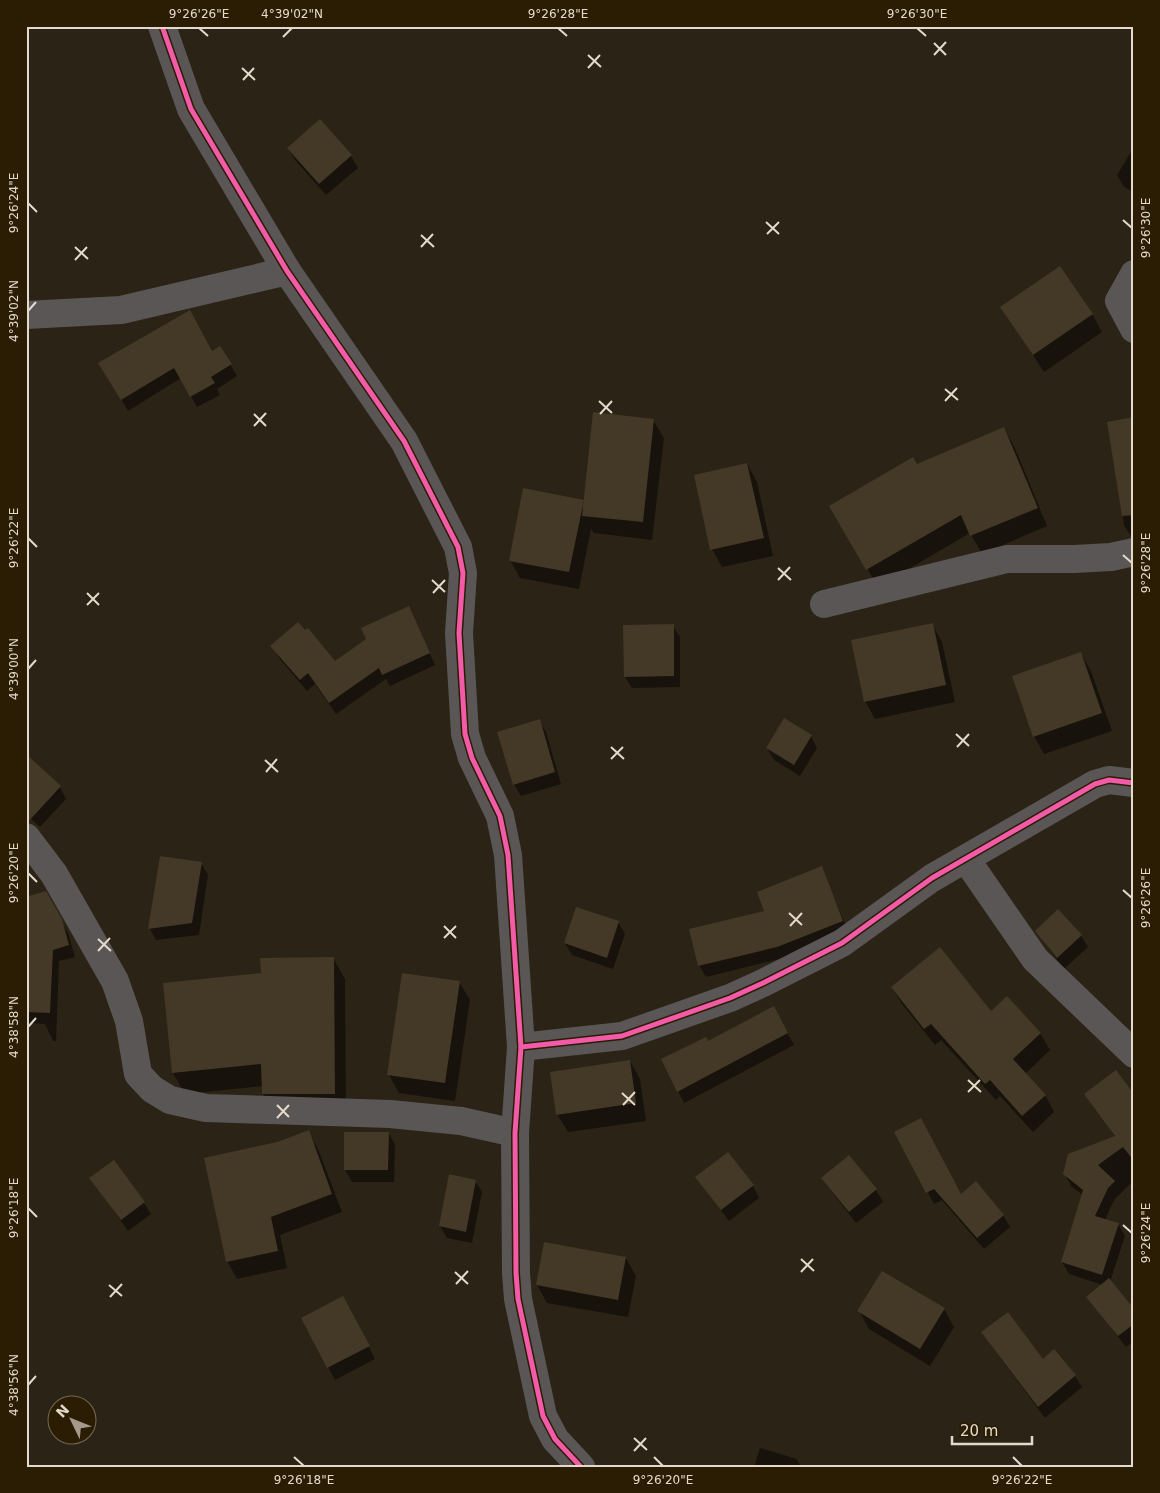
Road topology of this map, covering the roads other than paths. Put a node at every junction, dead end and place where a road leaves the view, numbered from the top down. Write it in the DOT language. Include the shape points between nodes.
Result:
graph roads {
  1 [pos="162,26"];
  2 [pos="287,270"];
  3 [pos="1134,274"];
  4 [pos="26,315"];
  5 [pos="1134,330"];
  6 [pos="1134,552"];
  7 [pos="824,604"];
  8 [pos="1134,784"];
  9 [pos="26,837"];
  10 [pos="966,859"];
  11 [pos="521,1047"];
  12 [pos="1134,1054"];
  13 [pos="515,1133"];
  14 [pos="555,1439"];
  15 [pos="551,1467"];
  16 [pos="581,1467"];
  1 -- 2 [label="street" via="191,109"];
  2 -- 4 [label="street" via="120,310"];
  2 -- 11 [label="street" via="404,441 458,546 463,573 459,633 466,734 472,758 500,816 508,855"];
  3 -- 5 [label="street" via="1119,300"];
  6 -- 7 [label="street" via="1111,557 1007,560"];
  8 -- 10 [label="street" via="1102,781"];
  9 -- 13 [label="street" via="54,874 114,981 129,1021 138,1074 152,1089 170,1100 206,1108 390,1114 460,1121"];
  10 -- 11 [label="street" via="919,887 842,943 730,998 622,1036"];
  10 -- 12 [label="street" via="1035,959"];
  11 -- 13 [label="street"];
  13 -- 14 [label="street" via="518,1299 543,1416"];
  14 -- 15 [label="street"];
  14 -- 16 [label="street"];
}
